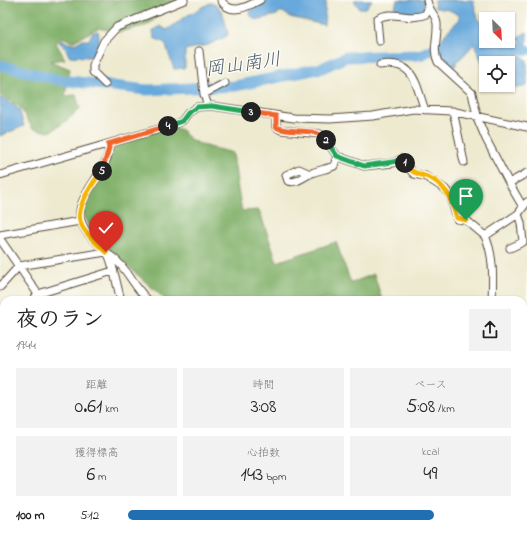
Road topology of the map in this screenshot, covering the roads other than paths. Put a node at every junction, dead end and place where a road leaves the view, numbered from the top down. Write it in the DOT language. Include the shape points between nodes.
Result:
graph roads {
  1 [pos="184,0"];
  2 [pos="221,0"];
  3 [pos="260,0"];
  4 [pos="428,4"];
  5 [pos="379,42"];
  6 [pos="199,50"];
  7 [pos="380,65"];
  8 [pos="225,83"];
  9 [pos="105,84"];
  10 [pos="204,94"];
  11 [pos="208,106"];
  12 [pos="425,110"];
  13 [pos="453,111"];
  14 [pos="276,116"];
  15 [pos="478,116"];
  16 [pos="294,118"];
  17 [pos="527,127"];
  18 [pos="292,132"];
  19 [pos="108,144"];
  20 [pos="337,156"];
  21 [pos="464,162"];
  22 [pos="527,173"];
  23 [pos="310,174"];
  24 [pos="0,175"];
  25 [pos="509,183"];
  26 [pos="525,204"];
  27 [pos="518,214"];
  28 [pos="80,221"];
  29 [pos="0,235"];
  30 [pos="485,236"];
  31 [pos="0,239"];
  32 [pos="510,248"];
  33 [pos="107,253"];
  34 [pos="19,266"];
  35 [pos="113,271"];
  36 [pos="0,287"];
  37 [pos="39,296"];
  38 [pos="43,296"];
  39 [pos="120,296"];
  40 [pos="144,296"];
  41 [pos="492,296"];
  1 -- 9 [label="street" via="117,27 104,41 93,65 93,72"];
  2 -- 3 [label="street" via="224,6 238,9"];
  4 -- 5 [label="street" via="426,14 420,17 390,14 377,19"];
  4 -- 15 [label="street" via="437,20 435,56 438,62 472,93"];
  6 -- 10 [label="street"];
  7 -- 12 [label="street" via="392,63 407,68"];
  8 -- 10 [label="street"];
  10 -- 11 [label="street"];
  11 -- 14 [label="street"];
  11 -- 19 [label="street" via="197,107 182,121"];
  12 -- 13 [label="street"];
  12 -- 16 [label="street" via="413,109 373,116 330,119"];
  13 -- 15 [label="street"];
  13 -- 21 [label="street"];
  14 -- 16 [label="street"];
  14 -- 18 [label="street" via="276,126"];
  15 -- 17 [label="street"];
  15 -- 25 [label="street" via="486,139"];
  16 -- 18 [label="street"];
  18 -- 20 [label="street" via="323,136"];
  19 -- 24 [label="street"];
  19 -- 28 [label="street" via="103,170 93,181 80,209"];
  20 -- 23 [label="street" via="334,166"];
  20 -- 30 [label="street" via="364,166 401,159 414,174 425,176 445,189 451,197 457,218 466,220"];
  22 -- 25 [label="street"];
  25 -- 26 [label="street"];
  26 -- 27 [label="street"];
  27 -- 30 [label="street"];
  27 -- 32 [label="street" via="522,223 523,242"];
  28 -- 29 [label="street"];
  28 -- 33 [label="street" via="92,240"];
  30 -- 41 [label="street" via="489,243 492,262"];
  31 -- 34 [label="street"];
  33 -- 34 [label="street"];
  33 -- 35 [label="street"];
  33 -- 40 [label="street" via="120,262"];
  34 -- 36 [label="street"];
  34 -- 37 [label="street"];
  35 -- 38 [label="street"];
  35 -- 39 [label="street"];
}
